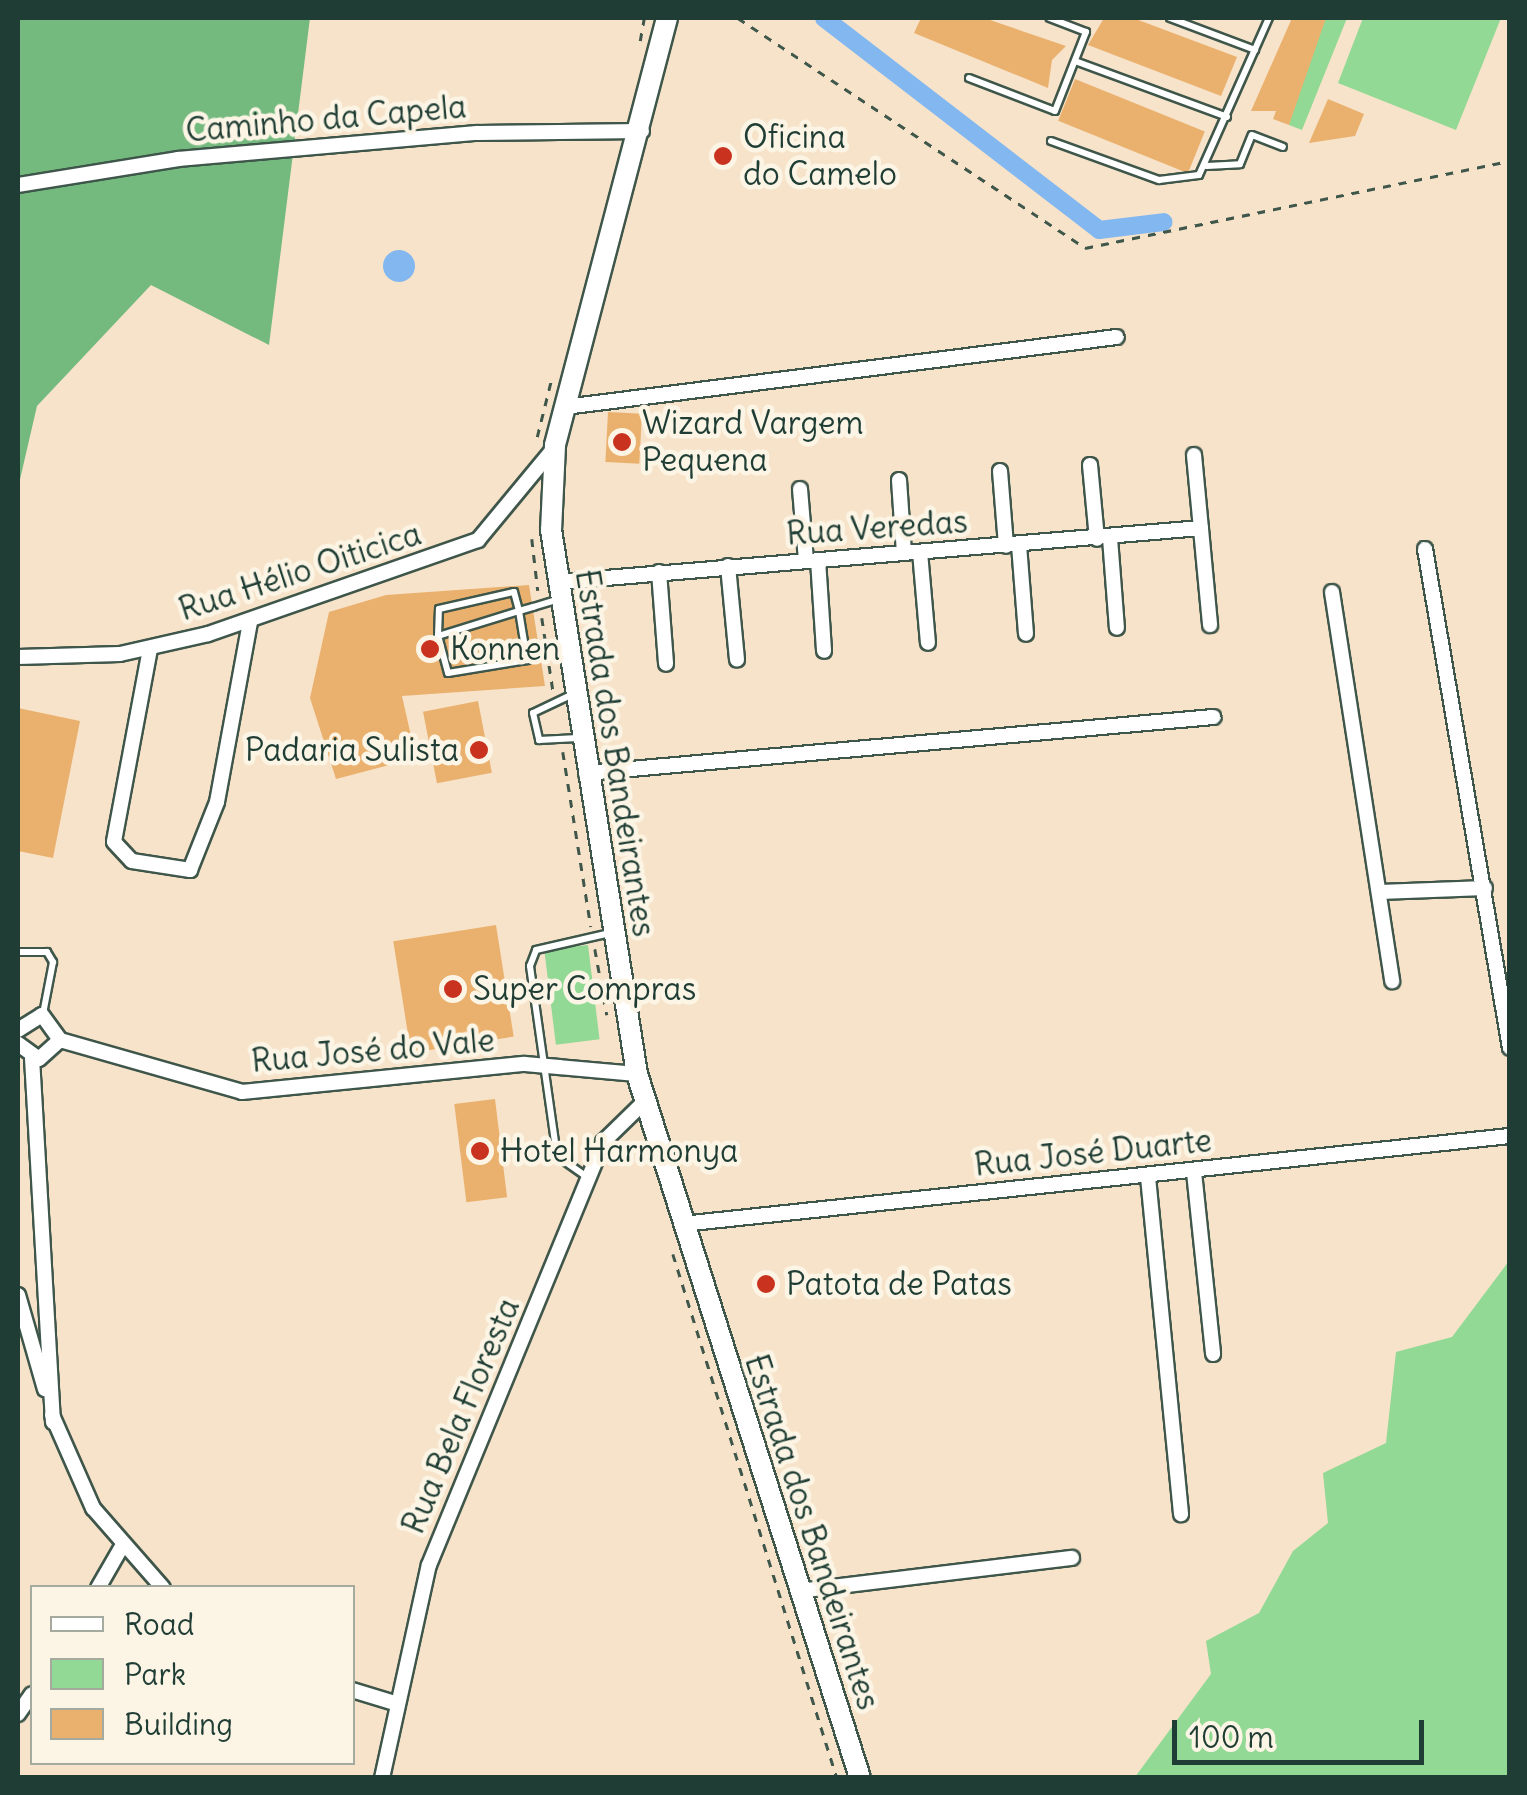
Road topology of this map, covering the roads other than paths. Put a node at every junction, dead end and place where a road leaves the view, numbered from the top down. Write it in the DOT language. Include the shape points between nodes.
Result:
graph roads {
  1 [pos="668,18"];
  2 [pos="1050,18"];
  3 [pos="1170,18"];
  4 [pos="1268,18"];
  5 [pos="1254,50"];
  6 [pos="1076,61"];
  7 [pos="969,78"];
  8 [pos="1227,117"];
  9 [pos="642,131"];
  10 [pos="1050,140"];
  11 [pos="1284,147"];
  12 [pos="1207,166"];
  13 [pos="18,186"];
  14 [pos="1118,337"];
  15 [pos="564,407"];
  16 [pos="546,443"];
  17 [pos="1194,455"];
  18 [pos="1090,465"];
  19 [pos="1000,471"];
  20 [pos="899,480"];
  21 [pos="800,489"];
  22 [pos="1200,528"];
  23 [pos="1103,539"];
  24 [pos="1012,545"];
  25 [pos="1424,549"];
  26 [pos="920,552"];
  27 [pos="904,553"];
  28 [pos="812,560"];
  29 [pos="728,566"];
  30 [pos="660,572"];
  31 [pos="1332,592"];
  32 [pos="553,595"];
  33 [pos="519,611"];
  34 [pos="250,622"];
  35 [pos="1210,625"];
  36 [pos="1117,628"];
  37 [pos="1026,634"];
  38 [pos="438,636"];
  39 [pos="928,643"];
  40 [pos="150,649"];
  41 [pos="824,651"];
  42 [pos="18,658"];
  43 [pos="737,660"];
  44 [pos="666,664"];
  45 [pos="564,696"];
  46 [pos="1214,717"];
  47 [pos="571,739"];
  48 [pos="586,773"];
  49 [pos="1485,888"];
  50 [pos="1380,892"];
  51 [pos="602,935"];
  52 [pos="18,952"];
  53 [pos="1392,980"];
  54 [pos="42,1015"];
  55 [pos="18,1030"];
  56 [pos="60,1040"];
  57 [pos="1510,1048"];
  58 [pos="23,1055"];
  59 [pos="546,1064"];
  60 [pos="638,1074"];
  61 [pos="645,1101"];
  62 [pos="1510,1136"];
  63 [pos="1194,1172"];
  64 [pos="588,1177"];
  65 [pos="1148,1177"];
  66 [pos="675,1230"];
  67 [pos="18,1296"];
  68 [pos="1213,1354"];
  69 [pos="53,1422"];
  70 [pos="1180,1514"];
  71 [pos="121,1548"];
  72 [pos="1072,1558"];
  73 [pos="100,1585"];
  74 [pos="161,1585"];
  75 [pos="798,1591"];
  76 [pos="355,1691"];
  77 [pos="398,1704"];
  78 [pos="382,1778"];
  79 [pos="860,1778"];
  1 -- 9 [label="main road, Estrada dos Bandeirantes"];
  2 -- 6 [label="lane" via="1086,32"];
  3 -- 5 [label="lane"];
  4 -- 5 [label="lane"];
  5 -- 8 [label="lane"];
  6 -- 7 [label="lane" via="1055,111"];
  6 -- 8 [label="lane"];
  8 -- 12 [label="lane"];
  9 -- 13 [label="street, Caminho da Capela" via="290,150"];
  9 -- 15 [label="main road, Estrada dos Bandeirantes"];
  10 -- 12 [label="lane" via="1159,180"];
  11 -- 12 [label="lane" via="1252,135 1240,164"];
  14 -- 15 [label="street"];
  15 -- 16 [label="main road, Estrada dos Bandeirantes"];
  16 -- 32 [label="main road, Estrada dos Bandeirantes"];
  16 -- 34 [label="street, Rua Hélio Oiticica" via="478,540"];
  17 -- 22 [label="street"];
  18 -- 23 [label="street"];
  19 -- 24 [label="street"];
  20 -- 27 [label="street"];
  21 -- 28 [label="street"];
  22 -- 23 [label="street, Rua Veredas"];
  22 -- 35 [label="street"];
  23 -- 24 [label="street, Rua Veredas"];
  23 -- 36 [label="street"];
  24 -- 26 [label="street, Rua Veredas"];
  24 -- 37 [label="street"];
  25 -- 49 [label="street"];
  26 -- 27 [label="street, Rua Veredas"];
  26 -- 39 [label="street"];
  27 -- 28 [label="street, Rua Veredas"];
  28 -- 29 [label="street, Rua Veredas"];
  28 -- 41 [label="street"];
  29 -- 30 [label="street, Rua Veredas"];
  29 -- 43 [label="street"];
  30 -- 32 [label="street, Rua Veredas"];
  30 -- 44 [label="street"];
  31 -- 50 [label="street"];
  32 -- 33 [label="lane"];
  32 -- 45 [label="main road, Estrada dos Bandeirantes"];
  33 -- 38 [label="lane"];
  33 -- 38 [label="lane" via="514,592 439,609"];
  33 -- 38 [label="lane" via="527,660 448,673"];
  34 -- 40 [label="street, Rua Hélio Oiticica"];
  34 -- 40 [label="street" via="204,852 182,870 132,860 114,842"];
  40 -- 42 [label="street, Rua Hélio Oiticica"];
  45 -- 47 [label="main road, Estrada dos Bandeirantes"];
  45 -- 47 [label="lane" via="533,713 539,740"];
  46 -- 48 [label="street"];
  47 -- 48 [label="main road, Estrada dos Bandeirantes"];
  48 -- 51 [label="main road, Estrada dos Bandeirantes"];
  49 -- 50 [label="street"];
  49 -- 57 [label="street"];
  50 -- 53 [label="street"];
  51 -- 59 [label="lane" via="536,950 530,966"];
  51 -- 60 [label="main road, Estrada dos Bandeirantes"];
  52 -- 54 [label="lane" via="47,952 54,962"];
  54 -- 55 [label="street"];
  54 -- 56 [label="street"];
  56 -- 58 [label="street" via="53,1053"];
  56 -- 59 [label="street, Rua José do Vale" via="242,1092"];
  58 -- 69 [label="street"];
  59 -- 60 [label="street, Rua José do Vale"];
  59 -- 64 [label="lane" via="557,1156"];
  60 -- 61 [label="main road, Estrada dos Bandeirantes"];
  61 -- 64 [label="street, Rua Bela Floresta" via="620,1116"];
  61 -- 66 [label="main road, Estrada dos Bandeirantes"];
  62 -- 63 [label="street, Rua José Duarte"];
  63 -- 65 [label="street, Rua José Duarte"];
  63 -- 68 [label="street"];
  64 -- 77 [label="street, Rua Bela Floresta" via="428,1565"];
  65 -- 66 [label="street, Rua José Duarte"];
  65 -- 70 [label="street"];
  66 -- 75 [label="main road, Estrada dos Bandeirantes"];
  67 -- 69 [label="street"];
  69 -- 71 [label="street" via="70,1469"];
  71 -- 73 [label="street"];
  71 -- 74 [label="street"];
  72 -- 75 [label="street"];
  75 -- 79 [label="main road, Estrada dos Bandeirantes"];
  76 -- 77 [label="street"];
  77 -- 78 [label="street, Rua Bela Floresta"];
}
